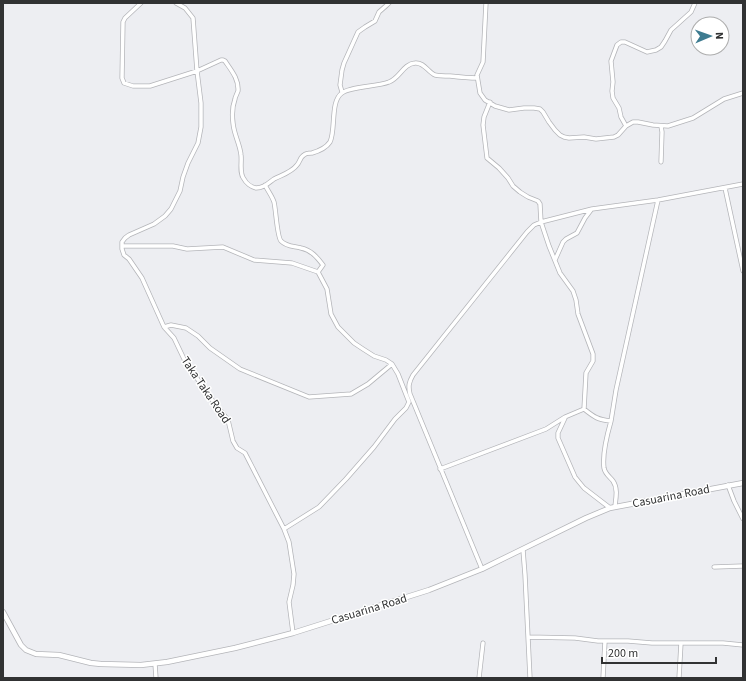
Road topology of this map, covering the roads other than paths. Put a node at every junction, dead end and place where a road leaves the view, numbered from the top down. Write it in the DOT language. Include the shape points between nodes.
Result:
graph roads {
  1 [pos="141,3"];
  2 [pos="176,3"];
  3 [pos="388,3"];
  4 [pos="486,3"];
  5 [pos="695,3"];
  6 [pos="197,71"];
  7 [pos="478,78"];
  8 [pos="342,92"];
  9 [pos="743,93"];
  10 [pos="490,102"];
  11 [pos="626,126"];
  12 [pos="661,126"];
  13 [pos="661,162"];
  14 [pos="743,184"];
  15 [pos="265,186"];
  16 [pos="725,188"];
  17 [pos="658,200"];
  18 [pos="592,209"];
  19 [pos="541,222"];
  20 [pos="122,246"];
  21 [pos="554,260"];
  22 [pos="743,271"];
  23 [pos="318,272"];
  24 [pos="164,327"];
  25 [pos="392,364"];
  26 [pos="410,394"];
  27 [pos="409,402"];
  28 [pos="584,409"];
  29 [pos="566,417"];
  30 [pos="611,421"];
  31 [pos="440,469"];
  32 [pos="743,483"];
  33 [pos="728,485"];
  34 [pos="615,506"];
  35 [pos="610,508"];
  36 [pos="743,519"];
  37 [pos="284,529"];
  38 [pos="523,550"];
  39 [pos="743,566"];
  40 [pos="714,567"];
  41 [pos="482,569"];
  42 [pos="3,612"];
  43 [pos="293,633"];
  44 [pos="528,637"];
  45 [pos="605,641"];
  46 [pos="483,643"];
  47 [pos="681,643"];
  48 [pos="743,645"];
  49 [pos="155,664"];
  50 [pos="156,678"];
  51 [pos="479,678"];
  52 [pos="530,678"];
  53 [pos="604,678"];
  54 [pos="679,678"];
  1 -- 6 [label="street" via="123,22 124,83 150,86"];
  2 -- 6 [label="street" via="185,8 193,18"];
  3 -- 8 [label="street" via="379,12 375,21 358,32 342,70"];
  4 -- 7 [label="street" via="483,62"];
  5 -- 11 [label="street" via="691,12 656,50 647,52 625,42 619,43 615,48 611,61 612,91"];
  6 -- 15 [label="street" via="223,60 235,74 238,91 232,112 235,136 240,149 242,178 257,188"];
  6 -- 20 [label="street" via="201,127 180,191 165,216 129,235 122,242"];
  7 -- 8 [label="street" via="439,76 416,63 406,66 398,77 389,82"];
  7 -- 10 [label="street" via="480,93"];
  8 -- 15 [label="street" via="337,98 330,141 318,151 301,156 298,164 291,170"];
  9 -- 12 [label="street" via="724,99 693,118"];
  10 -- 11 [label="street" via="509,110 540,109 560,135 569,138 614,137"];
  10 -- 19 [label="street" via="483,125 487,158 516,189 539,202"];
  11 -- 12 [label="street" via="632,122"];
  12 -- 13 [label="street"];
  14 -- 16 [label="street"];
  15 -- 23 [label="street" via="274,200 281,241 289,246 308,250 317,256 323,264"];
  16 -- 17 [label="street"];
  16 -- 22 [label="street"];
  17 -- 18 [label="street"];
  17 -- 30 [label="street"];
  18 -- 19 [label="street"];
  18 -- 21 [label="street" via="577,233 563,242"];
  19 -- 21 [label="street"];
  19 -- 26 [label="street" via="527,232 413,375 408,388"];
  20 -- 23 [label="street" via="173,246 186,249 223,247 254,260 292,263"];
  20 -- 24 [label="street, Taka Taka Road" via="124,255 142,278"];
  21 -- 28 [label="street" via="573,291 578,314 593,354 593,361 586,373"];
  23 -- 25 [label="street" via="327,289 331,314 338,327 354,343"];
  24 -- 25 [label="street" via="186,328 240,369 309,397 351,394"];
  24 -- 37 [label="street, Taka Taka Road" via="174,338 209,396 228,420 233,441 237,448 245,453"];
  25 -- 27 [label="street"];
  26 -- 27 [label="street"];
  26 -- 31 [label="street"];
  27 -- 37 [label="street" via="374,447 319,507"];
  28 -- 29 [label="street"];
  28 -- 30 [label="street" via="598,419"];
  29 -- 31 [label="street" via="546,429"];
  29 -- 35 [label="street" via="558,438 575,477 584,488"];
  30 -- 34 [label="street" via="605,447 604,468 616,487"];
  31 -- 41 [label="street"];
  32 -- 33 [label="street, Casuarina Road"];
  33 -- 34 [label="street, Casuarina Road"];
  33 -- 36 [label="street"];
  34 -- 35 [label="street, Casuarina Road"];
  35 -- 38 [label="street, Casuarina Road"];
  37 -- 43 [label="street, Taka Taka Road" via="289,542 294,574 290,602"];
  38 -- 41 [label="street, Casuarina Road"];
  38 -- 44 [label="street"];
  39 -- 40 [label="street"];
  41 -- 43 [label="street, Casuarina Road" via="429,590"];
  42 -- 49 [label="street, Casuarina Road" via="21,645 36,654 59,655 91,663"];
  43 -- 49 [label="street, Casuarina Road"];
  44 -- 45 [label="street"];
  44 -- 52 [label="street"];
  45 -- 47 [label="street"];
  45 -- 53 [label="street"];
  46 -- 51 [label="street"];
  47 -- 48 [label="street"];
  47 -- 54 [label="street"];
  49 -- 50 [label="street"];
}
